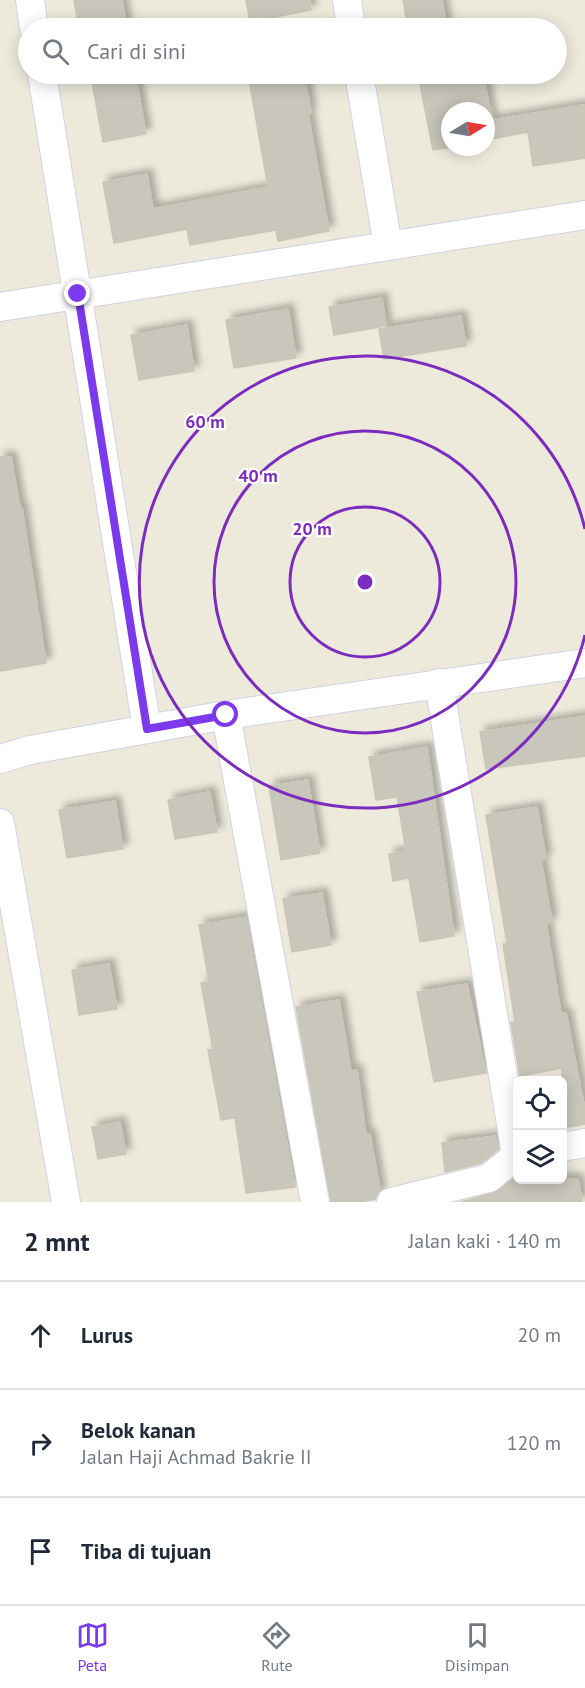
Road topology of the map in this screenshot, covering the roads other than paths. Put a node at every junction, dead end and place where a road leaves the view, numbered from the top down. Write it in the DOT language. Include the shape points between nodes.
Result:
graph roads {
  1 [pos="30,0"];
  2 [pos="346,0"];
  3 [pos="33,18"];
  4 [pos="349,18"];
  5 [pos="44,84"];
  6 [pos="361,84"];
  7 [pos="585,215"];
  8 [pos="388,246"];
  9 [pos="78,294"];
  10 [pos="0,307"];
  11 [pos="585,663"];
  12 [pos="439,683"];
  13 [pos="226,715"];
  14 [pos="147,729"];
  15 [pos="0,759"];
  16 [pos="0,823"];
  17 [pos="513,1130"];
  18 [pos="585,1143"];
  19 [pos="567,1146"];
  20 [pos="513,1157"];
  21 [pos="66,1202"];
  22 [pos="315,1202"];
  23 [pos="391,1202"];
  1 -- 3 [label="street"];
  2 -- 4 [label="street"];
  5 -- 9 [label="street"];
  6 -- 8 [label="street"];
  7 -- 8 [label="street"];
  8 -- 9 [label="street"];
  9 -- 10 [label="street"];
  9 -- 14 [label="street"];
  11 -- 12 [label="street"];
  12 -- 13 [label="street"];
  12 -- 17 [label="street"];
  13 -- 14 [label="street"];
  13 -- 22 [label="street"];
  14 -- 15 [label="street"];
  16 -- 21 [label="street"];
  18 -- 19 [label="street"];
  20 -- 23 [label="street" via="489,1178"];
}
